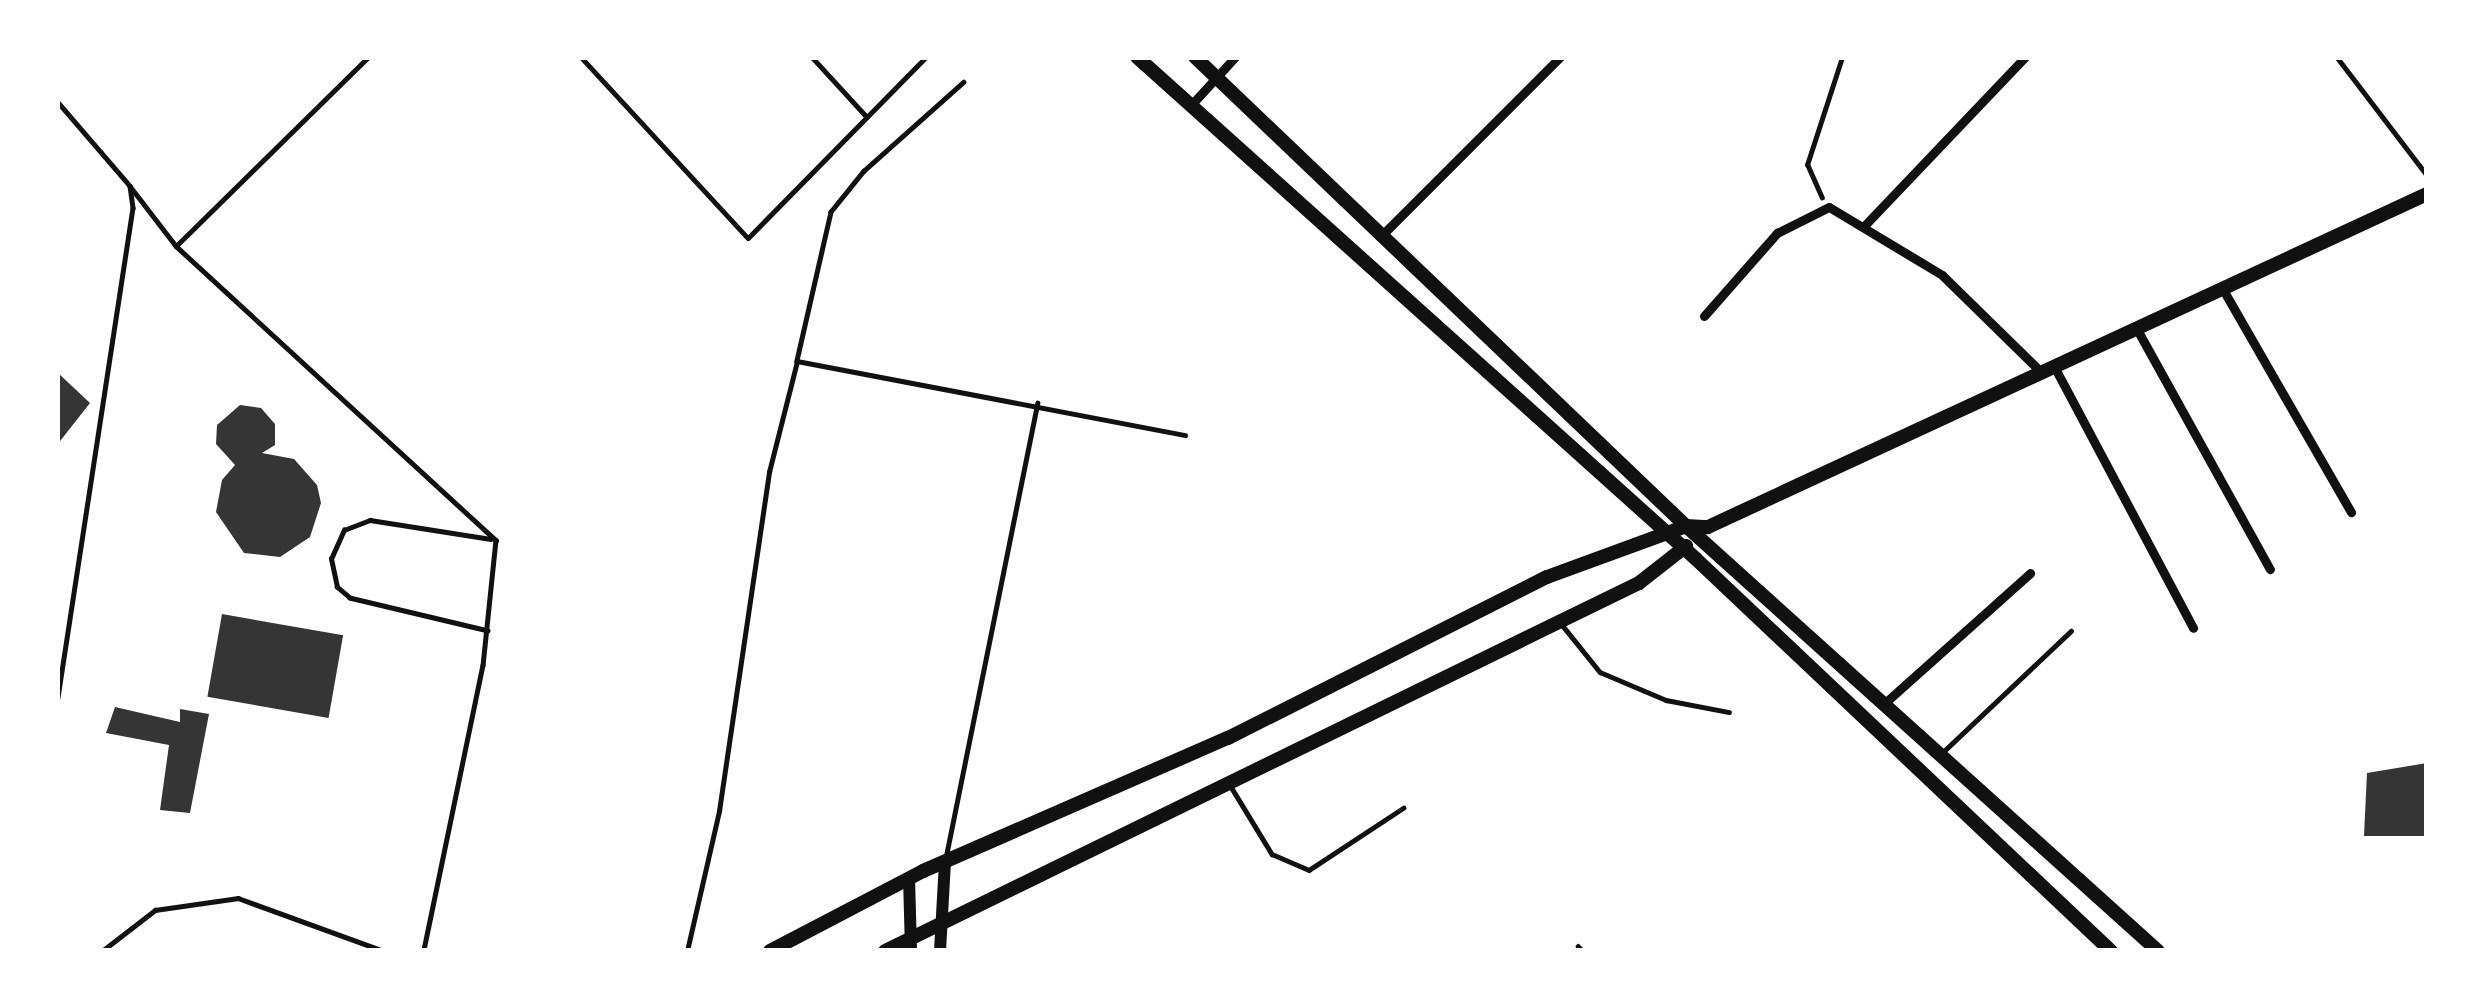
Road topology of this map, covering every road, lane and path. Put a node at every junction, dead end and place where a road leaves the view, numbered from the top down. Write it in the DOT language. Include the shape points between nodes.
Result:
graph roads {
  1 [pos="368,57"];
  2 [pos="581,57"];
  3 [pos="812,57"];
  4 [pos="926,57"];
  5 [pos="1137,57"];
  6 [pos="1195,57"];
  7 [pos="1235,57"];
  8 [pos="1561,57"];
  9 [pos="1841,57"];
  10 [pos="2025,57"];
  11 [pos="2337,57"];
  12 [pos="1216,77"];
  13 [pos="964,82"];
  14 [pos="57,101"];
  15 [pos="1192,104"];
  16 [pos="867,117"];
  17 [pos="2427,175"];
  18 [pos="130,186"];
  19 [pos="2427,194"];
  20 [pos="1829,207"];
  21 [pos="1865,225"];
  22 [pos="1380,237"];
  23 [pos="176,246"];
  24 [pos="2225,292"];
  25 [pos="1704,316"];
  26 [pos="2140,333"];
  27 [pos="797,361"];
  28 [pos="2050,372"];
  29 [pos="1037,403"];
  30 [pos="1185,436"];
  31 [pos="2351,512"];
  32 [pos="1697,530"];
  33 [pos="1665,536"];
  34 [pos="496,540"];
  35 [pos="1683,549"];
  36 [pos="2270,568"];
  37 [pos="2030,573"];
  38 [pos="1560,621"];
  39 [pos="2193,628"];
  40 [pos="488,631"];
  41 [pos="2071,631"];
  42 [pos="1887,701"];
  43 [pos="57,704"];
  44 [pos="1729,712"];
  45 [pos="1943,752"];
  46 [pos="1229,783"];
  47 [pos="1402,808"];
  48 [pos="945,862"];
  49 [pos="909,878"];
  50 [pos="943,923"];
  51 [pos="911,945"];
  52 [pos="102,951"];
  53 [pos="384,951"];
  54 [pos="424,951"];
  55 [pos="687,951"];
  56 [pos="770,951"];
  57 [pos="885,951"];
  58 [pos="940,951"];
  59 [pos="2111,951"];
  60 [pos="2158,951"];
  1 -- 23 [label="lane"];
  2 -- 16 [label="lane" via="748,238"];
  3 -- 16 [label="lane"];
  4 -- 16 [label="lane"];
  5 -- 15 [label="main road"];
  6 -- 12 [label="main road"];
  7 -- 12 [label="street"];
  8 -- 22 [label="street"];
  9 -- 20 [label="path" via="1807,165"];
  10 -- 21 [label="street"];
  11 -- 17 [label="lane"];
  12 -- 15 [label="street"];
  12 -- 22 [label="main road"];
  13 -- 27 [label="lane" via="864,170 831,212"];
  14 -- 18 [label="lane"];
  15 -- 33 [label="main road"];
  18 -- 23 [label="lane"];
  18 -- 43 [label="lane" via="133,208"];
  19 -- 24 [label="main road"];
  20 -- 21 [label="street"];
  20 -- 25 [label="street" via="1777,233"];
  21 -- 28 [label="street" via="1942,275"];
  22 -- 32 [label="main road"];
  23 -- 34 [label="lane"];
  24 -- 26 [label="main road"];
  24 -- 31 [label="street"];
  26 -- 28 [label="main road"];
  26 -- 36 [label="street"];
  27 -- 29 [label="lane"];
  27 -- 55 [label="lane" via="769,472 718,811"];
  28 -- 32 [label="main road"];
  28 -- 39 [label="street"];
  29 -- 30 [label="lane"];
  29 -- 48 [label="lane"];
  32 -- 33 [label="main road"];
  32 -- 35 [label="main road"];
  32 -- 42 [label="main road"];
  33 -- 35 [label="main road"];
  33 -- 48 [label="main road" via="1547,577 1228,738"];
  34 -- 40 [label="lane"];
  34 -- 40 [label="lane" via="370,520 344,530 332,559 331,575 350,598"];
  35 -- 38 [label="main road" via="1639,583"];
  35 -- 59 [label="main road"];
  37 -- 42 [label="street"];
  38 -- 44 [label="lane" via="1600,672 1666,700"];
  38 -- 46 [label="main road"];
  40 -- 54 [label="lane"];
  41 -- 45 [label="lane"];
  42 -- 45 [label="main road"];
  45 -- 60 [label="main road"];
  46 -- 47 [label="lane" via="1272,854 1309,870"];
  46 -- 50 [label="main road"];
  48 -- 49 [label="main road"];
  48 -- 50 [label="street"];
  49 -- 51 [label="street"];
  49 -- 56 [label="main road"];
  50 -- 51 [label="main road"];
  50 -- 58 [label="street"];
  51 -- 57 [label="main road"];
  52 -- 53 [label="lane" via="155,910 238,898"];
}
